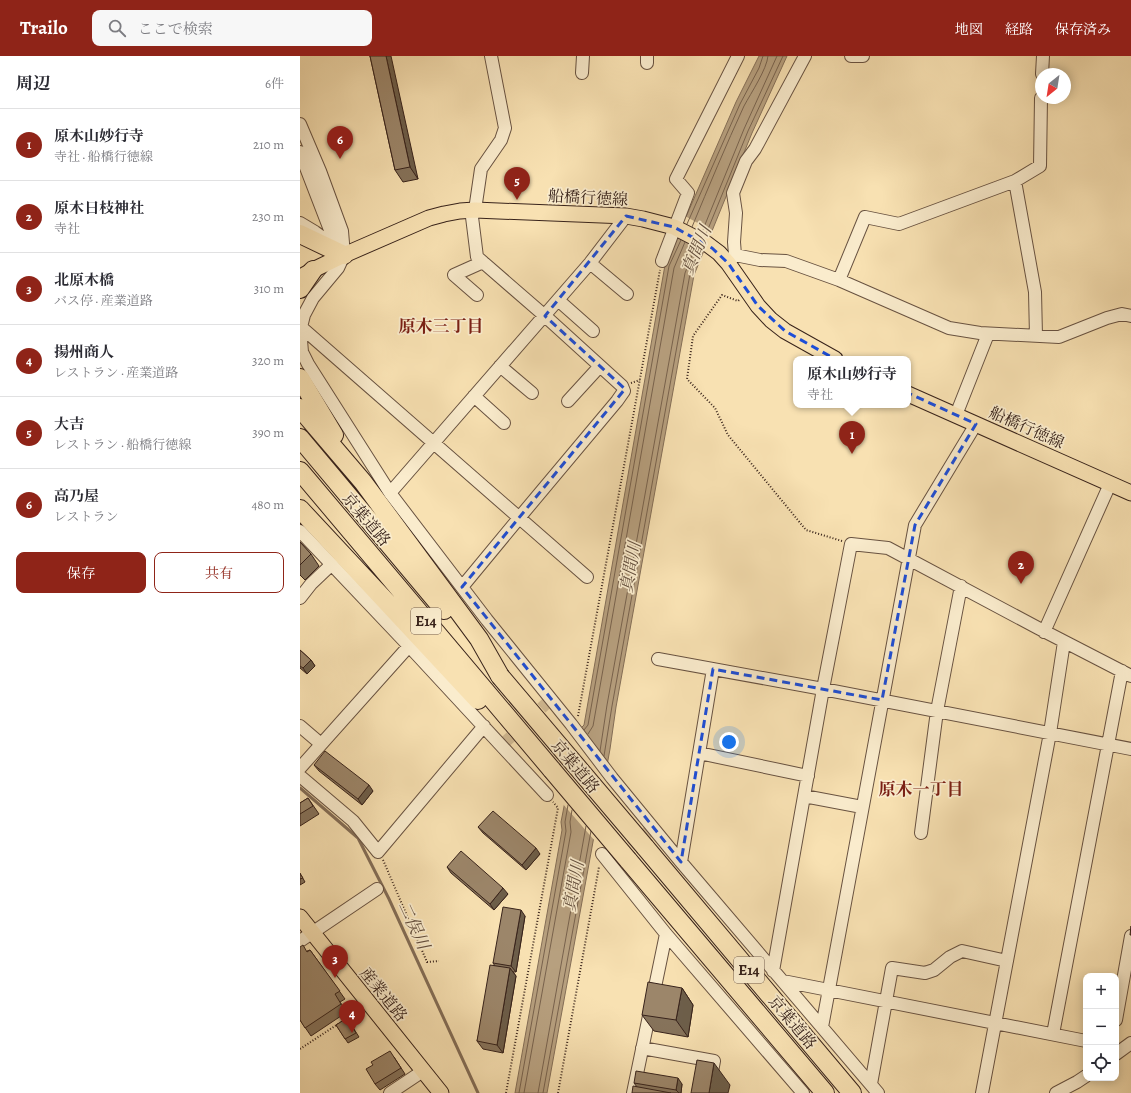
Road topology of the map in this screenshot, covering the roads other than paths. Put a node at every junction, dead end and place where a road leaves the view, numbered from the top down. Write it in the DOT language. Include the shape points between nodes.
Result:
graph roads {
  1 [pos="491,56"];
  2 [pos="583,56"];
  3 [pos="738,56"];
  4 [pos="805,56"];
  5 [pos="851,56"];
  6 [pos="863,56"];
  7 [pos="1043,56"];
  8 [pos="1042,68"];
  9 [pos="582,72"];
  10 [pos="1041,104"];
  11 [pos="300,124"];
  12 [pos="300,152"];
  13 [pos="1015,181"];
  14 [pos="475,210"];
  15 [pos="626,216"];
  16 [pos="300,223"];
  17 [pos="676,228"];
  18 [pos="300,234"];
  19 [pos="344,255"];
  20 [pos="732,259"];
  21 [pos="662,261"];
  22 [pos="483,262"];
  23 [pos="590,263"];
  24 [pos="306,274"];
  25 [pos="839,280"];
  26 [pos="300,289"];
  27 [pos="627,294"];
  28 [pos="477,295"];
  29 [pos="558,300"];
  30 [pos="545,316"];
  31 [pos="1131,316"];
  32 [pos="301,328"];
  33 [pos="593,331"];
  34 [pos="988,334"];
  35 [pos="1036,336"];
  36 [pos="830,356"];
  37 [pos="500,366"];
  38 [pos="600,366"];
  39 [pos="300,378"];
  40 [pos="532,393"];
  41 [pos="911,395"];
  42 [pos="474,396"];
  43 [pos="568,401"];
  44 [pos="300,408"];
  45 [pos="956,415"];
  46 [pos="504,423"];
  47 [pos="976,424"];
  48 [pos="300,438"];
  49 [pos="433,444"];
  50 [pos="300,471"];
  51 [pos="363,482"];
  52 [pos="1110,484"];
  53 [pos="390,493"];
  54 [pos="1131,493"];
  55 [pos="300,499"];
  56 [pos="300,509"];
  57 [pos="519,518"];
  58 [pos="300,531"];
  59 [pos="908,558"];
  60 [pos="332,564"];
  61 [pos="587,577"];
  62 [pos="961,586"];
  63 [pos="462,587"];
  64 [pos="381,596"];
  65 [pos="300,598"];
  66 [pos="1044,632"];
  67 [pos="1064,642"];
  68 [pos="409,646"];
  69 [pos="658,659"];
  70 [pos="713,669"];
  71 [pos="1126,674"];
  72 [pos="500,676"];
  73 [pos="823,689"];
  74 [pos="882,700"];
  75 [pos="937,711"];
  76 [pos="300,726"];
  77 [pos="484,726"];
  78 [pos="1050,733"];
  79 [pos="321,744"];
  80 [pos="1108,744"];
  81 [pos="1131,749"];
  82 [pos="699,753"];
  83 [pos="300,768"];
  84 [pos="552,770"];
  85 [pos="300,776"];
  86 [pos="808,776"];
  87 [pos="547,795"];
  88 [pos="804,796"];
  89 [pos="862,807"];
  90 [pos="921,833"];
  91 [pos="602,854"];
  92 [pos="681,862"];
  93 [pos="377,889"];
  94 [pos="300,917"];
  95 [pos="666,934"];
  96 [pos="1131,936"];
  97 [pos="306,937"];
  98 [pos="1006,961"];
  99 [pos="773,971"];
  100 [pos="783,981"];
  101 [pos="829,990"];
  102 [pos="887,1002"];
  103 [pos="1118,1009"];
  104 [pos="995,1024"];
  105 [pos="822,1027"];
  106 [pos="1052,1034"];
  107 [pos="1083,1040"];
  108 [pos="1131,1043"];
  109 [pos="642,1048"];
  110 [pos="1119,1052"];
  111 [pos="423,1071"];
  112 [pos="1083,1078"];
  113 [pos="875,1089"];
  114 [pos="390,1093"];
  115 [pos="441,1093"];
  116 [pos="633,1093"];
  117 [pos="708,1093"];
  118 [pos="803,1093"];
  119 [pos="825,1093"];
  120 [pos="852,1093"];
  121 [pos="982,1093"];
  122 [pos="1056,1093"];
  1 -- 14 [label="street" via="505,128 501,140 481,169"];
  2 -- 9 [label="street"];
  3 -- 17 [label="street" via="676,179 688,193"];
  4 -- 20 [label="street" via="746,161 733,193 736,213"];
  5 -- 6 [label="street"];
  7 -- 8 [label="street"];
  10 -- 13 [label="street" via="1040,166"];
  11 -- 19 [label="street" via="342,231"];
  12 -- 19 [label="street" via="332,235"];
  13 -- 25 [label="street" via="899,224 865,217"];
  13 -- 35 [label="street" via="1035,292"];
  14 -- 15 [label="main road, 船橋行徳線"];
  14 -- 19 [label="main road, 船橋行徳線" via="429,218"];
  14 -- 22 [label="street" via="472,218 476,252 477,257"];
  15 -- 17 [label="main road, 船橋行徳線"];
  15 -- 23 [label="street"];
  16 -- 19 [label="street" via="316,232"];
  17 -- 20 [label="main road, 船橋行徳線"];
  17 -- 21 [label="street"];
  18 -- 19 [label="highway"];
  19 -- 24 [label="main road, 船橋行徳線"];
  19 -- 32 [label="street" via="338,268 307,307"];
  20 -- 25 [label="street" via="786,261"];
  20 -- 36 [label="main road, 船橋行徳線" via="747,291 771,320 785,331"];
  22 -- 28 [label="street" via="454,275"];
  22 -- 30 [label="street"];
  23 -- 27 [label="street"];
  23 -- 29 [label="street"];
  24 -- 26 [label="highway"];
  25 -- 34 [label="street" via="949,328"];
  29 -- 30 [label="street"];
  29 -- 33 [label="street"];
  30 -- 37 [label="street"];
  30 -- 38 [label="street"];
  31 -- 35 [label="street" via="1122,314 1107,318 1059,338"];
  32 -- 49 [label="street"];
  32 -- 53 [label="street" via="302,352 308,364"];
  34 -- 35 [label="street"];
  34 -- 45 [label="street"];
  37 -- 40 [label="street"];
  37 -- 42 [label="street"];
  38 -- 43 [label="street"];
  38 -- 57 [label="street" via="622,386 624,391"];
  39 -- 51 [label="highway"];
  41 -- 45 [label="main road, 船橋行徳線"];
  42 -- 46 [label="street"];
  42 -- 49 [label="street"];
  44 -- 51 [label="highway"];
  45 -- 47 [label="main road, 船橋行徳線"];
  47 -- 52 [label="main road, 船橋行徳線"];
  47 -- 59 [label="street" via="915,525"];
  48 -- 72 [label="highway, 京葉道路 / E14"];
  49 -- 53 [label="street"];
  49 -- 57 [label="street"];
  50 -- 84 [label="highway, 京葉道路 / E14"];
  51 -- 72 [label="highway" via="479,639"];
  52 -- 54 [label="main road, 船橋行徳線"];
  52 -- 66 [label="street"];
  53 -- 63 [label="street"];
  55 -- 64 [label="highway"];
  56 -- 64 [label="highway"];
  57 -- 61 [label="street"];
  57 -- 63 [label="street"];
  58 -- 60 [label="street"];
  59 -- 62 [label="street"];
  59 -- 73 [label="street" via="888,548 851,544"];
  59 -- 74 [label="street"];
  60 -- 65 [label="street"];
  60 -- 68 [label="street"];
  62 -- 66 [label="street"];
  62 -- 75 [label="street"];
  63 -- 92 [label="street"];
  64 -- 84 [label="highway" via="510,734"];
  66 -- 67 [label="street"];
  67 -- 71 [label="street"];
  67 -- 78 [label="street"];
  68 -- 77 [label="street"];
  68 -- 79 [label="street"];
  69 -- 70 [label="street"];
  70 -- 73 [label="street"];
  70 -- 82 [label="street"];
  71 -- 80 [label="street"];
  72 -- 120 [label="highway, 京葉道路 / E14, bridge"];
  73 -- 74 [label="street"];
  73 -- 86 [label="street"];
  74 -- 75 [label="street"];
  74 -- 89 [label="street"];
  75 -- 78 [label="street"];
  75 -- 90 [label="street"];
  76 -- 79 [label="street"];
  77 -- 85 [label="street" via="378,852 353,821"];
  77 -- 87 [label="street"];
  78 -- 80 [label="street"];
  78 -- 98 [label="street"];
  79 -- 83 [label="street"];
  80 -- 81 [label="street"];
  80 -- 106 [label="street"];
  82 -- 86 [label="street"];
  82 -- 92 [label="street"];
  84 -- 119 [label="highway, 京葉道路 / E14, bridge"];
  86 -- 88 [label="street"];
  88 -- 89 [label="street"];
  88 -- 99 [label="street"];
  89 -- 101 [label="street"];
  91 -- 95 [label="street"];
  92 -- 99 [label="street"];
  93 -- 97 [label="street"];
  94 -- 97 [label="main road, 産業道路"];
  95 -- 109 [label="street"];
  95 -- 118 [label="street"];
  96 -- 103 [label="street"];
  97 -- 111 [label="main road, 産業道路" via="370,1004"];
  98 -- 102 [label="street" via="962,951 934,970 925,973 892,968"];
  98 -- 104 [label="street"];
  99 -- 100 [label="street"];
  100 -- 101 [label="street"];
  100 -- 105 [label="street"];
  101 -- 102 [label="street"];
  101 -- 105 [label="street"];
  102 -- 104 [label="street"];
  102 -- 113 [label="street"];
  104 -- 106 [label="street"];
  104 -- 121 [label="street"];
  105 -- 113 [label="street"];
  106 -- 107 [label="street"];
  108 -- 110 [label="street"];
  109 -- 116 [label="street"];
  109 -- 117 [label="street" via="714,1061"];
  111 -- 114 [label="street"];
  111 -- 115 [label="main road, 産業道路"];
  112 -- 122 [label="street"];
}
